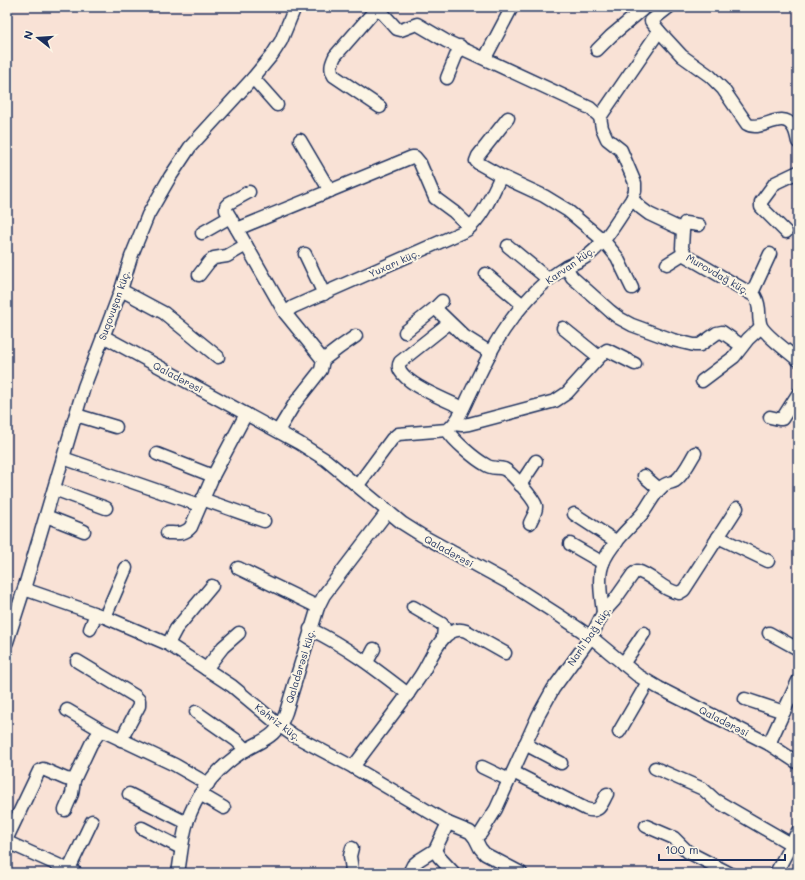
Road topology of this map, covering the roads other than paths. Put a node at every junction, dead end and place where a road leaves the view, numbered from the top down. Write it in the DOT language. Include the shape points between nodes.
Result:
graph roads {
  1 [pos="295,7"];
  2 [pos="512,7"];
  3 [pos="670,7"];
  4 [pos="377,8"];
  5 [pos="640,9"];
  6 [pos="651,21"];
  7 [pos="659,31"];
  8 [pos="460,46"];
  9 [pos="597,50"];
  10 [pos="484,58"];
  11 [pos="253,78"];
  12 [pos="447,78"];
  13 [pos="277,105"];
  14 [pos="380,107"];
  15 [pos="600,117"];
  16 [pos="508,118"];
  17 [pos="300,140"];
  18 [pos="798,142"];
  19 [pos="798,172"];
  20 [pos="501,176"];
  21 [pos="330,191"];
  22 [pos="249,192"];
  23 [pos="632,199"];
  24 [pos="230,217"];
  25 [pos="699,225"];
  26 [pos="470,227"];
  27 [pos="237,229"];
  28 [pos="683,230"];
  29 [pos="786,232"];
  30 [pos="202,234"];
  31 [pos="604,241"];
  32 [pos="246,245"];
  33 [pos="508,246"];
  34 [pos="305,254"];
  35 [pos="684,254"];
  36 [pos="770,254"];
  37 [pos="667,264"];
  38 [pos="566,267"];
  39 [pos="199,274"];
  40 [pos="486,274"];
  41 [pos="548,279"];
  42 [pos="632,288"];
  43 [pos="121,290"];
  44 [pos="752,293"];
  45 [pos="324,294"];
  46 [pos="522,305"];
  47 [pos="285,313"];
  48 [pos="449,323"];
  49 [pos="762,327"];
  50 [pos="563,328"];
  51 [pos="405,332"];
  52 [pos="103,336"];
  53 [pos="356,336"];
  54 [pos="742,346"];
  55 [pos="491,353"];
  56 [pos="218,357"];
  57 [pos="599,357"];
  58 [pos="324,360"];
  59 [pos="798,360"];
  60 [pos="635,364"];
  61 [pos="702,381"];
  62 [pos="798,394"];
  63 [pos="463,408"];
  64 [pos="246,414"];
  65 [pos="76,415"];
  66 [pos="770,417"];
  67 [pos="116,427"];
  68 [pos="451,427"];
  69 [pos="278,431"];
  70 [pos="695,453"];
  71 [pos="157,454"];
  72 [pos="63,458"];
  73 [pos="536,461"];
  74 [pos="213,476"];
  75 [pos="644,476"];
  76 [pos="358,485"];
  77 [pos="520,485"];
  78 [pos="54,489"];
  79 [pos="659,489"];
  80 [pos="201,502"];
  81 [pos="106,508"];
  82 [pos="738,508"];
  83 [pos="388,511"];
  84 [pos="574,514"];
  85 [pos="46,516"];
  86 [pos="264,521"];
  87 [pos="530,523"];
  88 [pos="84,531"];
  89 [pos="167,533"];
  90 [pos="718,537"];
  91 [pos="617,542"];
  92 [pos="570,544"];
  93 [pos="768,561"];
  94 [pos="603,563"];
  95 [pos="126,568"];
  96 [pos="238,568"];
  97 [pos="212,586"];
  98 [pos="24,589"];
  99 [pos="318,607"];
  100 [pos="413,607"];
  101 [pos="603,613"];
  102 [pos="101,616"];
  103 [pos="90,629"];
  104 [pos="310,629"];
  105 [pos="239,632"];
  106 [pos="644,633"];
  107 [pos="769,633"];
  108 [pos="590,636"];
  109 [pos="443,638"];
  110 [pos="7,642"];
  111 [pos="168,644"];
  112 [pos="374,649"];
  113 [pos="798,649"];
  114 [pos="505,653"];
  115 [pos="77,661"];
  116 [pos="367,662"];
  117 [pos="623,664"];
  118 [pos="206,669"];
  119 [pos="798,681"];
  120 [pos="648,682"];
  121 [pos="408,694"];
  122 [pos="745,699"];
  123 [pos="68,710"];
  124 [pos="196,712"];
  125 [pos="784,712"];
  126 [pos="280,726"];
  127 [pos="101,730"];
  128 [pos="619,732"];
  129 [pos="121,740"];
  130 [pos="525,744"];
  131 [pos="769,744"];
  132 [pos="246,750"];
  133 [pos="561,763"];
  134 [pos="798,763"];
  135 [pos="353,766"];
  136 [pos="482,767"];
  137 [pos="655,768"];
  138 [pos="511,776"];
  139 [pos="74,780"];
  140 [pos="208,784"];
  141 [pos="129,794"];
  142 [pos="200,794"];
  143 [pos="607,794"];
  144 [pos="224,808"];
  145 [pos="65,810"];
  146 [pos="92,821"];
  147 [pos="187,823"];
  148 [pos="448,823"];
  149 [pos="646,826"];
  150 [pos="142,828"];
  151 [pos="798,831"];
  152 [pos="7,838"];
  153 [pos="475,838"];
  154 [pos="7,842"];
  155 [pos="791,844"];
  156 [pos="181,848"];
  157 [pos="352,848"];
  158 [pos="435,850"];
  159 [pos="72,871"];
  160 [pos="450,871"];
  161 [pos="181,872"];
  162 [pos="350,873"];
  163 [pos="409,873"];
  164 [pos="521,873"];
  165 [pos="729,873"];
  166 [pos="776,873"];
  1 -- 11 [label="street, Suqovuşan küç." via="281,41"];
  2 -- 10 [label="street"];
  3 -- 6 [label="street"];
  4 -- 8 [label="street" via="397,29 416,24"];
  4 -- 14 [label="street" via="335,56 331,71 334,76"];
  5 -- 6 [label="street"];
  5 -- 9 [label="street"];
  6 -- 7 [label="street"];
  7 -- 15 [label="street"];
  7 -- 18 [label="street" via="682,56 723,89 747,124 756,127 775,120 790,123"];
  8 -- 10 [label="street"];
  8 -- 12 [label="street"];
  10 -- 15 [label="street" via="590,108"];
  11 -- 13 [label="street"];
  11 -- 43 [label="street, Suqovuşan küç." via="190,148 170,177 146,222 131,257"];
  15 -- 23 [label="street, Karvan küç." via="602,128 608,139 621,150 635,183"];
  16 -- 20 [label="street" via="476,160"];
  17 -- 21 [label="street"];
  19 -- 29 [label="street" via="775,183 761,202 761,207"];
  20 -- 26 [label="street, Yuxarı küç." via="483,210"];
  20 -- 31 [label="street" via="567,210"];
  21 -- 26 [label="street" via="415,157 435,198"];
  21 -- 27 [label="street"];
  22 -- 24 [label="street" via="226,206"];
  23 -- 28 [label="street" via="649,214"];
  23 -- 31 [label="street, Karvan küç."];
  24 -- 27 [label="street"];
  24 -- 30 [label="street"];
  25 -- 28 [label="street" via="687,222"];
  26 -- 45 [label="street, Yuxarı küç."];
  27 -- 32 [label="street"];
  28 -- 35 [label="street, Murovdağ küç."];
  31 -- 38 [label="street, Karvan küç." via="589,255"];
  31 -- 42 [label="street" via="617,257"];
  32 -- 39 [label="street" via="227,256 214,258"];
  32 -- 47 [label="street"];
  33 -- 41 [label="street"];
  34 -- 45 [label="street"];
  35 -- 37 [label="street"];
  35 -- 44 [label="street, Murovdağ küç."];
  36 -- 44 [label="street"];
  38 -- 41 [label="street, Karvan küç."];
  38 -- 54 [label="street" via="572,277 610,311 632,325 694,345 700,345 722,332"];
  40 -- 46 [label="street"];
  41 -- 46 [label="street, Karvan küç."];
  43 -- 52 [label="street, Suqovuşan küç."];
  43 -- 56 [label="street" via="164,314"];
  44 -- 49 [label="street, Murovdağ küç." via="758,301"];
  45 -- 47 [label="street, Yuxarı küç."];
  46 -- 55 [label="street, Karvan küç."];
  47 -- 58 [label="street"];
  48 -- 51 [label="street" via="439,305"];
  48 -- 55 [label="street"];
  48 -- 63 [label="street" via="398,365 409,382"];
  49 -- 54 [label="street"];
  49 -- 59 [label="street"];
  50 -- 57 [label="street"];
  52 -- 64 [label="street, Qaladərəsi"];
  52 -- 65 [label="street, Suqovuşan küç."];
  53 -- 58 [label="street"];
  54 -- 61 [label="street" via="729,361"];
  55 -- 63 [label="street, Karvan küç."];
  57 -- 60 [label="street" via="607,350"];
  57 -- 68 [label="street" via="567,393 555,401"];
  58 -- 69 [label="street" via="321,370"];
  62 -- 66 [label="street" via="782,419"];
  63 -- 68 [label="street, Karvan küç."];
  64 -- 69 [label="street, Qaladərəsi"];
  64 -- 74 [label="street"];
  65 -- 67 [label="street"];
  65 -- 72 [label="street, Suqovuşan küç."];
  68 -- 76 [label="street" via="398,434 392,438"];
  68 -- 77 [label="street" via="452,437 459,444 485,465 510,473"];
  69 -- 76 [label="street, Qaladərəsi" via="326,460"];
  70 -- 79 [label="street" via="679,478"];
  71 -- 74 [label="street"];
  72 -- 78 [label="street, Suqovuşan küç."];
  72 -- 80 [label="street"];
  73 -- 77 [label="street"];
  74 -- 80 [label="street"];
  75 -- 79 [label="street"];
  76 -- 83 [label="street, Qaladərəsi"];
  77 -- 87 [label="street" via="536,505"];
  78 -- 81 [label="street"];
  78 -- 85 [label="street, Suqovuşan küç."];
  79 -- 91 [label="street" via="644,512"];
  80 -- 86 [label="street"];
  80 -- 89 [label="street" via="191,527 186,532"];
  82 -- 90 [label="street, Narlı bağ küç."];
  83 -- 99 [label="street, Qaladərəsi küç." via="324,595"];
  83 -- 108 [label="street, Qaladərəsi" via="421,535 507,582"];
  84 -- 91 [label="street"];
  85 -- 88 [label="street"];
  85 -- 98 [label="street, Suqovuşan küç."];
  90 -- 93 [label="street"];
  90 -- 101 [label="street, Narlı bağ küç." via="684,590 679,593 673,592 637,571"];
  91 -- 94 [label="street"];
  92 -- 94 [label="street"];
  94 -- 101 [label="street" via="600,581"];
  95 -- 102 [label="street"];
  96 -- 99 [label="street"];
  97 -- 111 [label="street" via="176,629"];
  98 -- 102 [label="street, Kəhriz küç."];
  98 -- 110 [label="street, Suqovuşan küç."];
  99 -- 104 [label="street, Qaladərəsi küç."];
  100 -- 109 [label="street" via="442,624"];
  101 -- 108 [label="street, Narlı bağ küç."];
  102 -- 103 [label="street"];
  102 -- 111 [label="street, Kəhriz küç."];
  104 -- 116 [label="street"];
  104 -- 126 [label="street, Qaladərəsi küç."];
  105 -- 118 [label="street"];
  106 -- 117 [label="street"];
  107 -- 113 [label="street"];
  108 -- 117 [label="street, Qaladərəsi"];
  108 -- 130 [label="street, Narlı bağ küç." via="553,689"];
  109 -- 114 [label="street" via="461,629"];
  109 -- 121 [label="street"];
  111 -- 118 [label="street, Kəhriz küç."];
  112 -- 116 [label="street"];
  115 -- 129 [label="street" via="139,700 139,706"];
  116 -- 121 [label="street"];
  117 -- 120 [label="street, Qaladərəsi"];
  118 -- 126 [label="street, Kəhriz küç." via="232,686"];
  119 -- 125 [label="street"];
  120 -- 128 [label="street"];
  120 -- 131 [label="street, Qaladərəsi"];
  121 -- 135 [label="street"];
  122 -- 125 [label="street"];
  123 -- 127 [label="street"];
  124 -- 132 [label="street"];
  125 -- 131 [label="street"];
  126 -- 132 [label="street, Qaladərəsi küç." via="267,739"];
  126 -- 135 [label="street, Kəhriz küç."];
  127 -- 129 [label="street"];
  127 -- 139 [label="street" via="91,744"];
  129 -- 140 [label="street" via="175,765"];
  130 -- 133 [label="street"];
  130 -- 138 [label="street, Narlı bağ küç."];
  131 -- 134 [label="street, Qaladərəsi"];
  132 -- 140 [label="street, Qaladərəsi küç." via="224,766"];
  135 -- 148 [label="street, Kəhriz küç."];
  136 -- 138 [label="street"];
  137 -- 155 [label="street" via="703,789 715,800"];
  138 -- 143 [label="street" via="593,811 599,809"];
  138 -- 153 [label="street, Narlı bağ küç." via="496,809"];
  139 -- 145 [label="street" via="72,794"];
  139 -- 152 [label="street" via="44,769 40,771"];
  140 -- 142 [label="street, Qaladərəsi küç."];
  141 -- 147 [label="street"];
  142 -- 144 [label="street"];
  142 -- 147 [label="street, Qaladərəsi küç."];
  146 -- 159 [label="street"];
  147 -- 156 [label="street, Qaladərəsi küç."];
  148 -- 153 [label="street, Kəhriz küç." via="470,832"];
  148 -- 158 [label="street"];
  149 -- 165 [label="street" via="674,838 688,852"];
  150 -- 156 [label="street"];
  151 -- 155 [label="street"];
  153 -- 164 [label="street, Kəhriz küç." via="485,854"];
  154 -- 159 [label="street"];
  155 -- 166 [label="street"];
  156 -- 161 [label="street, Qaladərəsi küç."];
  157 -- 162 [label="street"];
  158 -- 160 [label="street"];
  158 -- 163 [label="street" via="413,865"];
}
